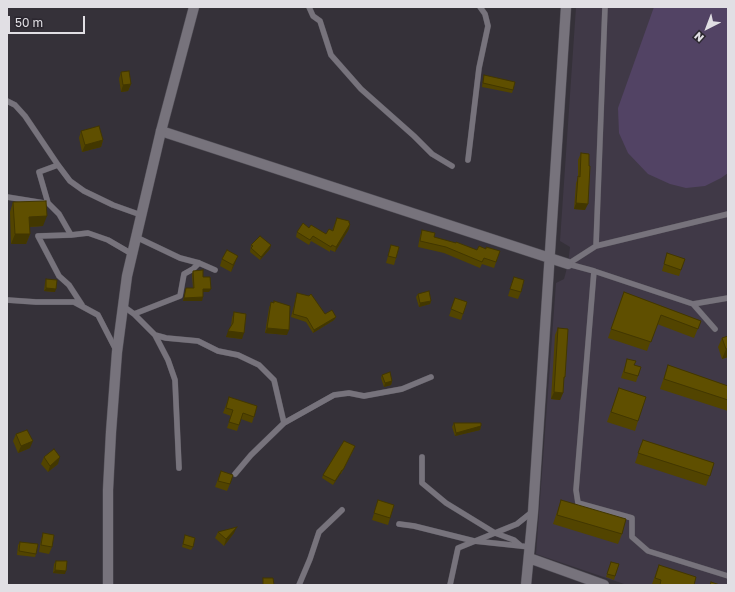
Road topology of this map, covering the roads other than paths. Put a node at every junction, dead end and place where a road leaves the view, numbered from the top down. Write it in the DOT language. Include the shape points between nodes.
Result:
graph roads {
  1 [pos="194,7"];
  2 [pos="309,7"];
  3 [pos="480,7"];
  4 [pos="566,7"];
  5 [pos="605,7"];
  6 [pos="7,101"];
  7 [pos="161,131"];
  8 [pos="468,160"];
  9 [pos="58,165"];
  10 [pos="452,166"];
  11 [pos="7,197"];
  12 [pos="48,203"];
  13 [pos="728,214"];
  14 [pos="141,215"];
  15 [pos="71,235"];
  16 [pos="136,237"];
  17 [pos="596,246"];
  18 [pos="132,254"];
  19 [pos="550,258"];
  20 [pos="199,263"];
  21 [pos="568,264"];
  22 [pos="215,270"];
  23 [pos="594,271"];
  24 [pos="728,298"];
  25 [pos="7,300"];
  26 [pos="693,304"];
  27 [pos="123,306"];
  28 [pos="83,307"];
  29 [pos="134,314"];
  30 [pos="715,329"];
  31 [pos="155,335"];
  32 [pos="117,352"];
  33 [pos="431,377"];
  34 [pos="284,423"];
  35 [pos="422,457"];
  36 [pos="179,468"];
  37 [pos="235,474"];
  38 [pos="342,510"];
  39 [pos="532,512"];
  40 [pos="399,524"];
  41 [pos="495,533"];
  42 [pos="474,541"];
  43 [pos="525,547"];
  44 [pos="529,558"];
  45 [pos="728,576"];
  46 [pos="108,585"];
  47 [pos="299,585"];
  48 [pos="450,585"];
  49 [pos="526,585"];
  50 [pos="604,585"];
  1 -- 7 [label="street"];
  2 -- 10 [label="lane" via="313,16 320,21 331,55 361,89 432,154"];
  3 -- 8 [label="lane" via="488,26 478,68"];
  4 -- 19 [label="street"];
  5 -- 17 [label="lane"];
  6 -- 9 [label="lane" via="15,105 25,116"];
  7 -- 14 [label="street"];
  7 -- 19 [label="street"];
  9 -- 12 [label="lane" via="39,172"];
  9 -- 14 [label="lane" via="70,181 84,191"];
  11 -- 12 [label="lane"];
  12 -- 15 [label="lane" via="59,214"];
  13 -- 17 [label="lane"];
  14 -- 16 [label="street"];
  15 -- 18 [label="lane" via="88,234 108,240"];
  15 -- 28 [label="lane" via="38,236 59,276 69,285"];
  16 -- 18 [label="street"];
  16 -- 20 [label="lane" via="180,258"];
  17 -- 21 [label="lane"];
  18 -- 27 [label="street"];
  19 -- 21 [label="street"];
  19 -- 39 [label="street"];
  20 -- 22 [label="lane"];
  20 -- 29 [label="lane" via="184,274 180,296"];
  21 -- 23 [label="lane"];
  23 -- 26 [label="lane"];
  23 -- 45 [label="lane" via="576,490 578,503 632,518 632,537 648,551"];
  24 -- 26 [label="lane"];
  25 -- 28 [label="lane" via="74,302"];
  26 -- 30 [label="lane"];
  27 -- 29 [label="lane"];
  27 -- 32 [label="street"];
  28 -- 32 [label="lane" via="98,315"];
  29 -- 31 [label="lane"];
  31 -- 34 [label="lane" via="198,341 259,365 274,380"];
  31 -- 36 [label="lane" via="175,380"];
  32 -- 46 [label="street" via="109,476"];
  33 -- 34 [label="lane" via="402,389 364,396 349,393 334,395"];
  34 -- 37 [label="lane"];
  35 -- 41 [label="lane" via="422,483 446,503"];
  38 -- 47 [label="lane" via="319,532"];
  39 -- 41 [label="lane" via="517,524"];
  39 -- 43 [label="street"];
  40 -- 42 [label="lane"];
  41 -- 42 [label="lane"];
  41 -- 43 [label="lane"];
  42 -- 43 [label="lane"];
  42 -- 48 [label="lane" via="458,548"];
  43 -- 44 [label="street"];
  44 -- 49 [label="street"];
  44 -- 50 [label="street"];
}
